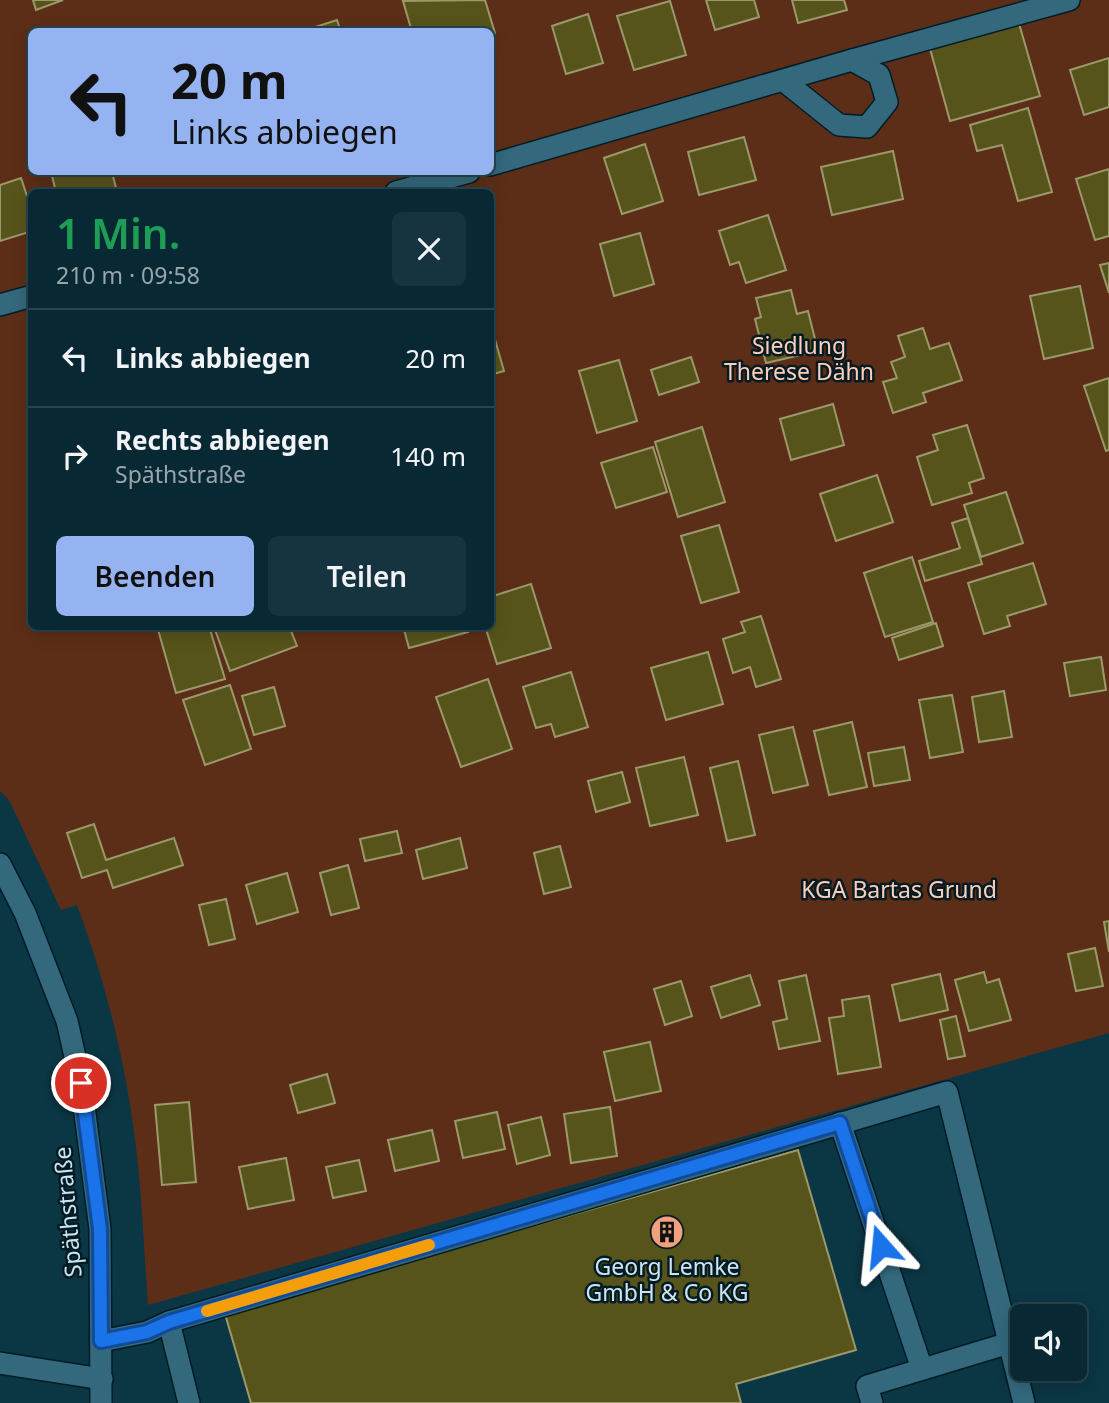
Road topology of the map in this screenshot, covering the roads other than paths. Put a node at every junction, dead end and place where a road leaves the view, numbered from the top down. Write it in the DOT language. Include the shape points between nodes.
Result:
graph roads {
  1 [pos="1069,0"];
  2 [pos="852,60"];
  3 [pos="784,81"];
  4 [pos="494,164"];
  5 [pos="458,175"];
  6 [pos="407,189"];
  7 [pos="28,297"];
  8 [pos="0,305"];
  9 [pos="0,864"];
  10 [pos="840,1123"];
  11 [pos="169,1322"];
  12 [pos="101,1341"];
  13 [pos="1009,1343"];
  14 [pos="0,1363"];
  15 [pos="922,1369"];
  16 [pos="102,1379"];
  17 [pos="101,1403"];
  18 [pos="189,1403"];
  19 [pos="872,1403"];
  20 [pos="1024,1403"];
  1 -- 2 [label="street"];
  2 -- 3 [label="street"];
  2 -- 3 [label="street" via="879,75 887,102 867,127 839,125"];
  3 -- 4 [label="street"];
  5 -- 6 [label="street"];
  7 -- 8 [label="street"];
  9 -- 12 [label="street, Späthstraße" via="68,1021 100,1229"];
  10 -- 11 [label="street"];
  10 -- 13 [label="street" via="947,1092"];
  10 -- 15 [label="street"];
  11 -- 12 [label="street" via="147,1332"];
  11 -- 18 [label="street"];
  12 -- 16 [label="street, Späthstraße"];
  13 -- 15 [label="street"];
  13 -- 20 [label="street"];
  14 -- 16 [label="street"];
  15 -- 19 [label="street" via="867,1386"];
  16 -- 17 [label="street, Späthstraße"];
}
